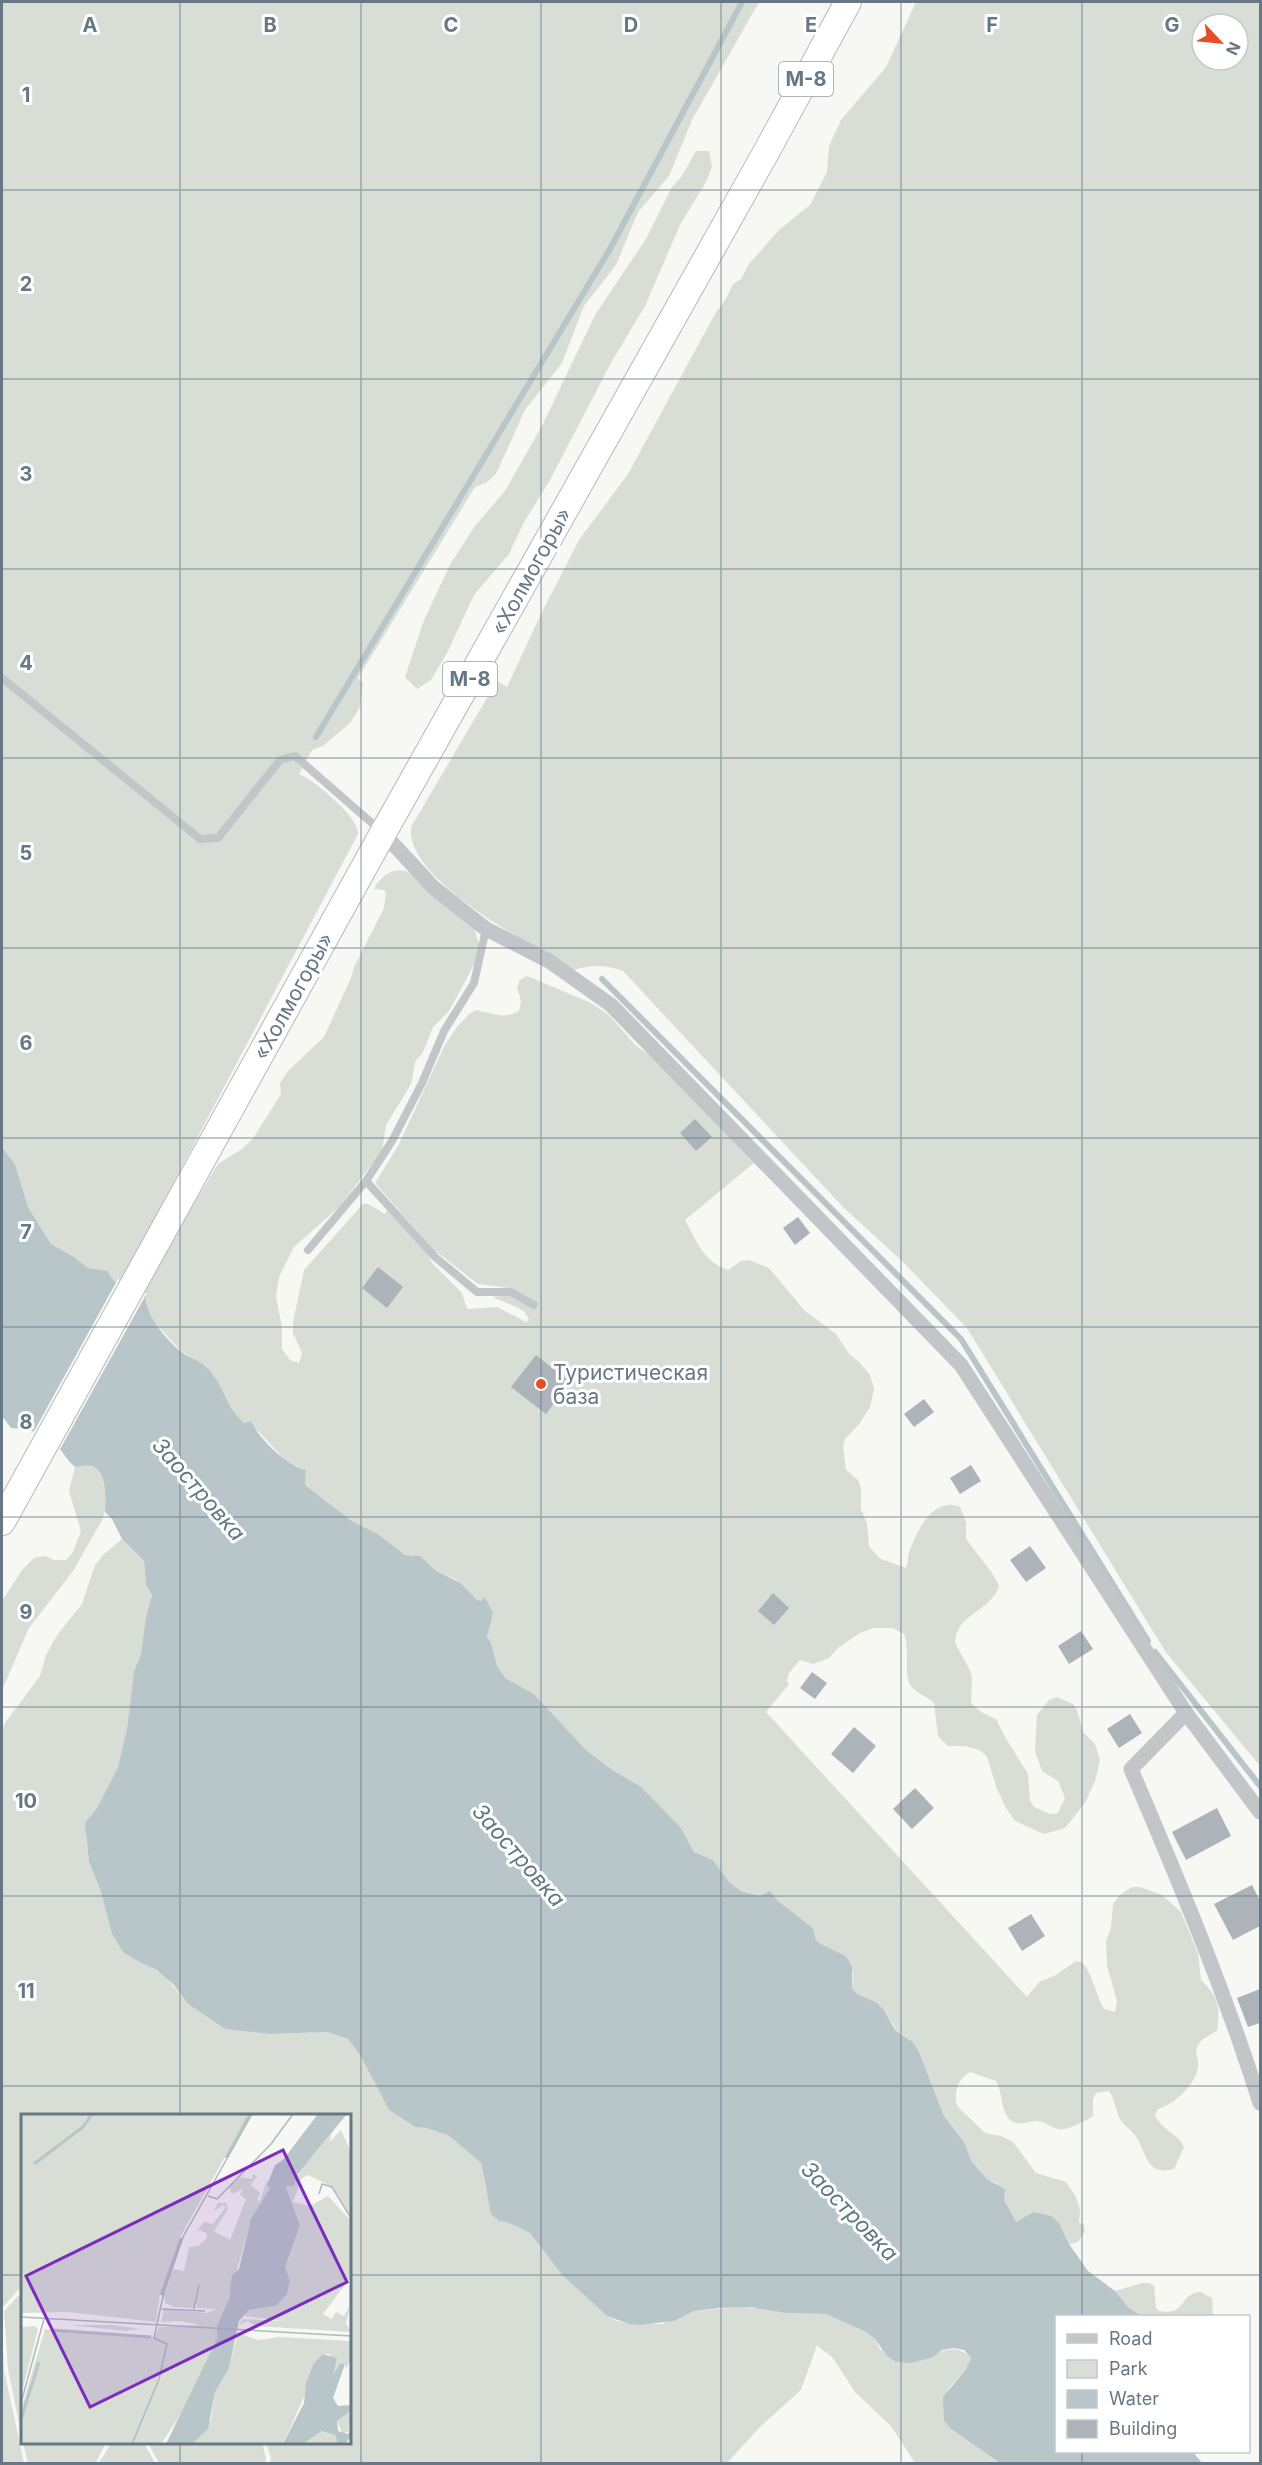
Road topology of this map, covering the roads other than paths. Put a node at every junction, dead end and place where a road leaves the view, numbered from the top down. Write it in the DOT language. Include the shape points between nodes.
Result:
graph roads {
  1 [pos="848,2"];
  2 [pos="2,678"];
  3 [pos="383,833"];
  4 [pos="486,929"];
  5 [pos="366,1181"];
  6 [pos="308,1250"];
  7 [pos="534,1305"];
  8 [pos="2,1522"];
  9 [pos="1186,1713"];
  10 [pos="1260,1812"];
  11 [pos="1260,2103"];
  1 -- 3 [label="highway, «Холмогоры» / М-8"];
  2 -- 3 [label="lane" via="200,839 218,837 280,760 295,756"];
  3 -- 4 [label="street" via="434,888"];
  3 -- 8 [label="highway, «Холмогоры» / М-8"];
  4 -- 5 [label="lane" via="474,983 444,1031 392,1142"];
  4 -- 9 [label="street" via="549,961 611,1005 962,1365"];
  5 -- 6 [label="lane"];
  5 -- 7 [label="lane" via="435,1257 477,1292 511,1292"];
  9 -- 10 [label="street"];
  9 -- 11 [label="street" via="1131,1769 1191,1910"];
}
